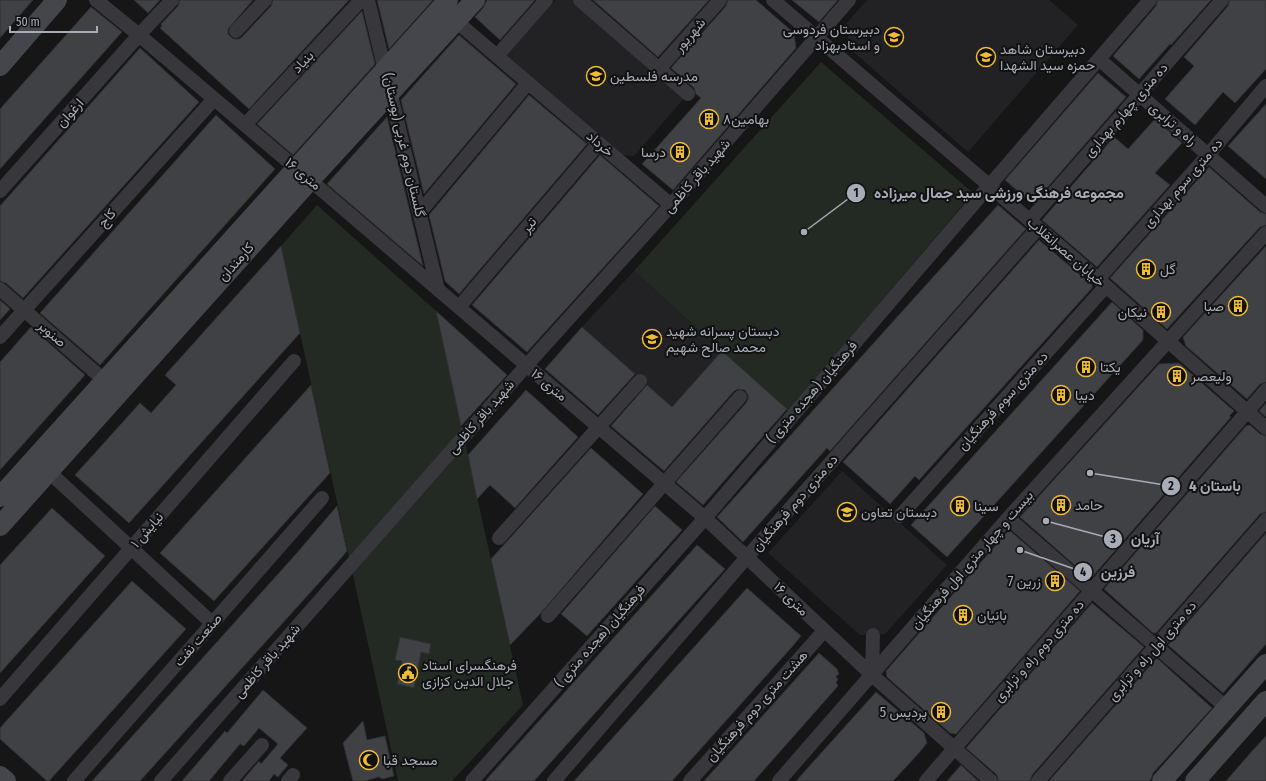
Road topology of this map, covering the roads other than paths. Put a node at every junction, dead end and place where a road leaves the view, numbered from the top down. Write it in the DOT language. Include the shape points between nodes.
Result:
graph roads {
  1 [pos="57,0"];
  2 [pos="96,0"];
  3 [pos="172,0"];
  4 [pos="265,0"];
  5 [pos="360,0"];
  6 [pos="368,0"];
  7 [pos="448,0"];
  8 [pos="475,0"];
  9 [pos="546,0"];
  10 [pos="580,0"];
  11 [pos="720,0"];
  12 [pos="773,0"];
  13 [pos="849,0"];
  14 [pos="1150,0"];
  15 [pos="1222,0"];
  16 [pos="595,5"];
  17 [pos="456,21"];
  18 [pos="236,31"];
  19 [pos="139,34"];
  20 [pos="817,38"];
  21 [pos="497,56"];
  22 [pos="1099,59"];
  23 [pos="0,66"];
  24 [pos="386,69"];
  25 [pos="659,69"];
  26 [pos="528,83"];
  27 [pos="1266,86"];
  28 [pos="391,92"];
  29 [pos="688,94"];
  30 [pos="1140,95"];
  31 [pos="214,99"];
  32 [pos="245,125"];
  33 [pos="599,143"];
  34 [pos="1208,154"];
  35 [pos="303,174"];
  36 [pos="989,186"];
  37 [pos="0,192"];
  38 [pos="671,205"];
  39 [pos="1266,206"];
  40 [pos="420,212"];
  41 [pos="1034,224"];
  42 [pos="1266,233"];
  43 [pos="1102,282"];
  44 [pos="0,288"];
  45 [pos="438,290"];
  46 [pos="459,307"];
  47 [pos="24,310"];
  48 [pos="0,337"];
  49 [pos="1169,341"];
  50 [pos="294,361"];
  51 [pos="526,366"];
  52 [pos="104,380"];
  53 [pos="640,381"];
  54 [pos="1266,390"];
  55 [pos="740,397"];
  56 [pos="1247,411"];
  57 [pos="599,427"];
  58 [pos="1266,428"];
  59 [pos="41,464"];
  60 [pos="663,482"];
  61 [pos="0,497"];
  62 [pos="322,498"];
  63 [pos="900,516"];
  64 [pos="704,518"];
  65 [pos="1008,518"];
  66 [pos="1266,520"];
  67 [pos="0,526"];
  68 [pos="499,538"];
  69 [pos="131,548"];
  70 [pos="748,557"];
  71 [pos="1091,590"];
  72 [pos="548,616"];
  73 [pos="212,624"];
  74 [pos="824,631"];
  75 [pos="873,635"];
  76 [pos="1156,646"];
  77 [pos="1266,664"];
  78 [pos="872,675"];
  79 [pos="0,700"];
  80 [pos="1266,700"];
  81 [pos="1227,708"];
  82 [pos="262,745"];
  83 [pos="955,749"];
  84 [pos="0,776"];
  85 [pos="6,781"];
  86 [pos="74,781"];
  87 [pos="161,781"];
  88 [pos="230,781"];
  89 [pos="472,781"];
  90 [pos="554,781"];
  91 [pos="690,781"];
  92 [pos="779,781"];
  93 [pos="926,781"];
  94 [pos="991,781"];
  95 [pos="1038,781"];
  96 [pos="1162,781"];
  97 [pos="1195,781"];
  1 -- 23 [label="main road"];
  2 -- 19 [label="street, ۱۶ متری"];
  3 -- 19 [label="street, ارغوان"];
  4 -- 18 [label="street"];
  5 -- 32 [label="street, بنیاد"];
  6 -- 24 [label="street, گلستان دوم غربی (بوستان)"];
  7 -- 24 [label="main road, کارمندان"];
  8 -- 17 [label="main road, کارمندان"];
  9 -- 21 [label="street"];
  10 -- 16 [label="street"];
  11 -- 25 [label="street, شهریور"];
  12 -- 20 [label="street, خیابان عصرانقلاب"];
  13 -- 20 [label="street, شهید باقر کاظمی"];
  14 -- 22 [label="street, فرهنگیان (هجده متری )"];
  15 -- 30 [label="street, ده متری چهارم بهداری"];
  16 -- 25 [label="street"];
  17 -- 21 [label="street, خرداد"];
  17 -- 28 [label="main road, کارمندان"];
  19 -- 31 [label="street, ۱۶ متری"];
  19 -- 37 [label="street, ارغوان"];
  20 -- 36 [label="street, خیابان عصرانقلاب"];
  20 -- 38 [label="street, شهید باقر کاظمی"];
  21 -- 26 [label="street, خرداد"];
  22 -- 30 [label="street, راه و ترابری"];
  22 -- 36 [label="street, فرهنگیان (هجده متری )"];
  24 -- 28 [label="street, گلستان دوم غربی (بوستان)"];
  24 -- 35 [label="main road, کارمندان"];
  25 -- 29 [label="street"];
  26 -- 33 [label="street, خرداد"];
  26 -- 40 [label="street"];
  27 -- 34 [label="street, ده متری سوم بهداری"];
  28 -- 35 [label="main road, کارمندان"];
  28 -- 40 [label="street, گلستان دوم غربی (بوستان)"];
  30 -- 34 [label="street, راه و ترابری"];
  30 -- 41 [label="street, ده متری چهارم بهداری"];
  31 -- 32 [label="street, ۱۶ متری"];
  31 -- 47 [label="street, کاج"];
  32 -- 35 [label="street, ۱۶ متری"];
  33 -- 38 [label="street, خرداد"];
  33 -- 46 [label="street, تیر"];
  34 -- 39 [label="street, راه و ترابری"];
  34 -- 43 [label="street, ده متری سوم بهداری"];
  35 -- 45 [label="street, ۱۶ متری"];
  35 -- 52 [label="main road, کارمندان"];
  35 -- 59 [label="main road, کارمندان"];
  36 -- 41 [label="street, خیابان عصرانقلاب"];
  36 -- 64 [label="street, فرهنگیان (هجده متری )"];
  38 -- 51 [label="street, شهید باقر کاظمی"];
  40 -- 45 [label="street, گلستان دوم غربی (بوستان)"];
  41 -- 43 [label="street, خیابان عصرانقلاب"];
  41 -- 70 [label="street, ده متری دوم فرهنگیان"];
  42 -- 49 [label="street, بیست و چهار متری اول فرهنگیان"];
  43 -- 49 [label="street, خیابان عصرانقلاب"];
  43 -- 63 [label="street, ده متری سوم فرهنگیان"];
  44 -- 47 [label="street, صنوبر"];
  45 -- 46 [label="street, ۱۶ متری"];
  46 -- 51 [label="street, ۱۶ متری"];
  47 -- 48 [label="street, کاج"];
  47 -- 52 [label="street, صنوبر"];
  49 -- 56 [label="street, خیابان عصرانقلاب"];
  49 -- 65 [label="street, بیست و چهار متری اول فرهنگیان"];
  50 -- 69 [label="street, نیایش ۱"];
  51 -- 57 [label="street, ۱۶ متری"];
  51 -- 87 [label="street, شهید باقر کاظمی"];
  52 -- 59 [label="main road, کارمندان"];
  53 -- 57 [label="street"];
  54 -- 56 [label="street, ده متری دوم راه و ترابری"];
  55 -- 60 [label="street"];
  56 -- 58 [label="street, خیابان عصرانقلاب"];
  56 -- 71 [label="street, ده متری دوم راه و ترابری"];
  57 -- 60 [label="street, ۱۶ متری"];
  57 -- 68 [label="street"];
  59 -- 61 [label="main road, کارمندان"];
  59 -- 67 [label="main road, کارمندان"];
  59 -- 69 [label="street"];
  60 -- 64 [label="street, ۱۶ متری"];
  60 -- 72 [label="street"];
  62 -- 73 [label="street, صنعت نفت"];
  64 -- 70 [label="street, ۱۶ متری"];
  64 -- 89 [label="street, فرهنگیان (هجده متری )"];
  65 -- 71 [label="street"];
  65 -- 78 [label="street, بیست و چهار متری اول فرهنگیان"];
  66 -- 76 [label="street, ده متری اول راه و ترابری"];
  69 -- 73 [label="street"];
  69 -- 79 [label="street, نیایش ۱"];
  70 -- 74 [label="street, ۱۶ متری"];
  70 -- 90 [label="street, ده متری دوم فرهنگیان"];
  71 -- 76 [label="street"];
  71 -- 83 [label="street, ده متری دوم راه و ترابری"];
  73 -- 86 [label="street, صنعت نفت"];
  74 -- 78 [label="street, ۱۶ متری"];
  74 -- 91 [label="street, هشت متری دوم فرهنگیان"];
  75 -- 78 [label="street"];
  76 -- 81 [label="street"];
  76 -- 95 [label="street, ده متری اول راه و ترابری"];
  77 -- 81 [label="main road"];
  78 -- 83 [label="street, ۱۶ متری"];
  78 -- 92 [label="street, بیست و چهار متری اول فرهنگیان"];
  80 -- 97 [label="main road"];
  81 -- 96 [label="main road"];
  82 -- 88 [label="street"];
  83 -- 93 [label="street, ده متری دوم راه و ترابری"];
  83 -- 94 [label="street, ۱۶ متری"];
  84 -- 85 [label="main road"];
}
